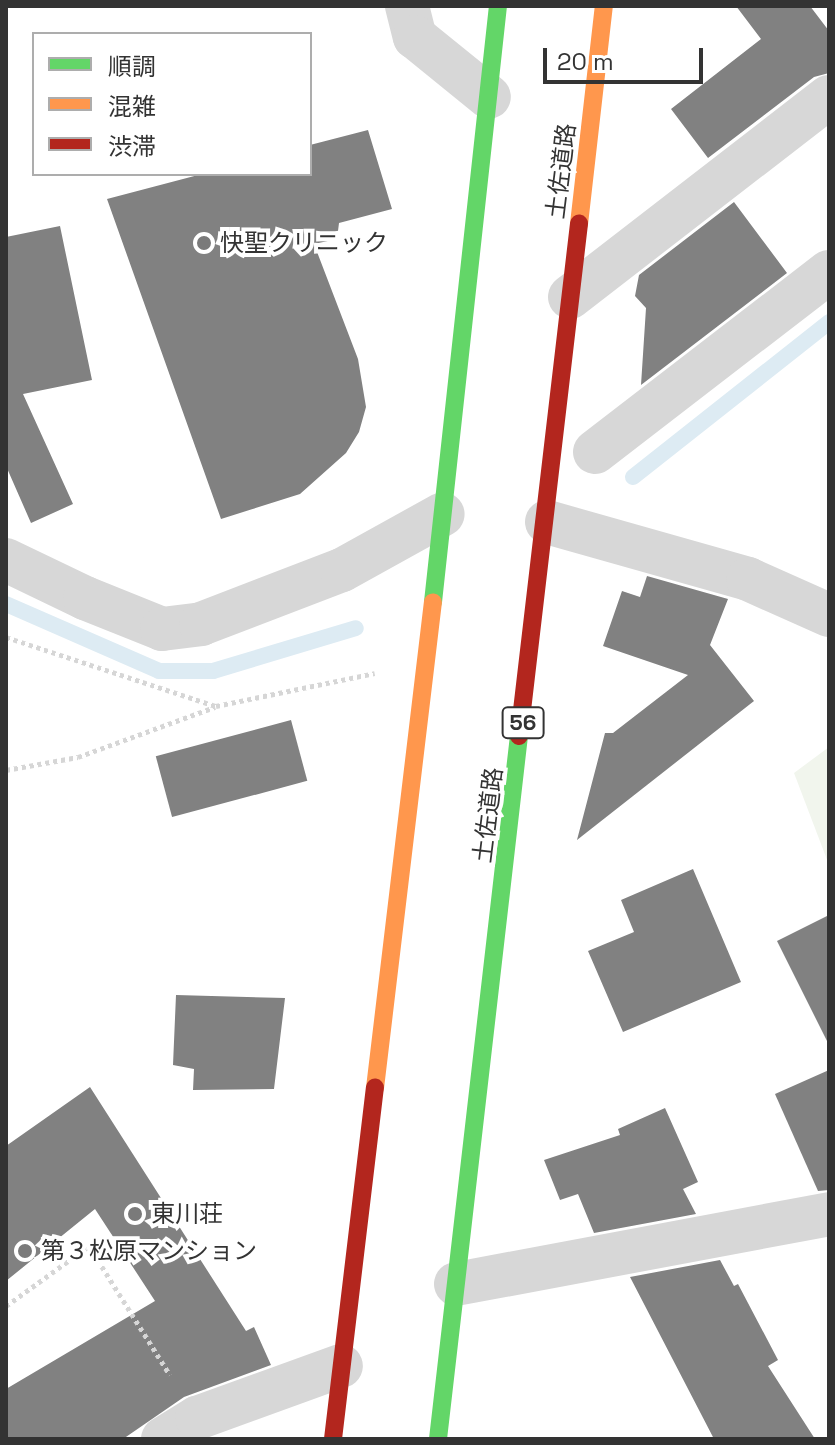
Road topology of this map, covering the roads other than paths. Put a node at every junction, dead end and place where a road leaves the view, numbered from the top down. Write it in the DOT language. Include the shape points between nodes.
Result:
graph roads {
  1 [pos="407,6"];
  2 [pos="498,6"];
  3 [pos="604,6"];
  4 [pos="489,97"];
  5 [pos="829,97"];
  6 [pos="829,272"];
  7 [pos="570,297"];
  8 [pos="595,452"];
  9 [pos="443,514"];
  10 [pos="547,522"];
  11 [pos="6,560"];
  12 [pos="829,615"];
  13 [pos="829,1214"];
  14 [pos="456,1284"];
  15 [pos="341,1366"];
  16 [pos="180,1428"];
  17 [pos="333,1439"];
  18 [pos="438,1439"];
  1 -- 4 [label="street" via="415,37"];
  2 -- 4 [label="highway"];
  3 -- 7 [label="highway, 土佐道路 / 56"];
  4 -- 9 [label="highway"];
  5 -- 7 [label="street"];
  6 -- 8 [label="street"];
  7 -- 10 [label="highway, 土佐道路 / 56"];
  9 -- 11 [label="street" via="342,570 201,624 162,629"];
  9 -- 15 [label="highway"];
  10 -- 12 [label="street" via="748,579"];
  10 -- 14 [label="highway, 土佐道路 / 56"];
  13 -- 14 [label="street"];
  14 -- 18 [label="highway, 土佐道路 / 56"];
  15 -- 16 [label="street"];
  15 -- 17 [label="highway"];
}
